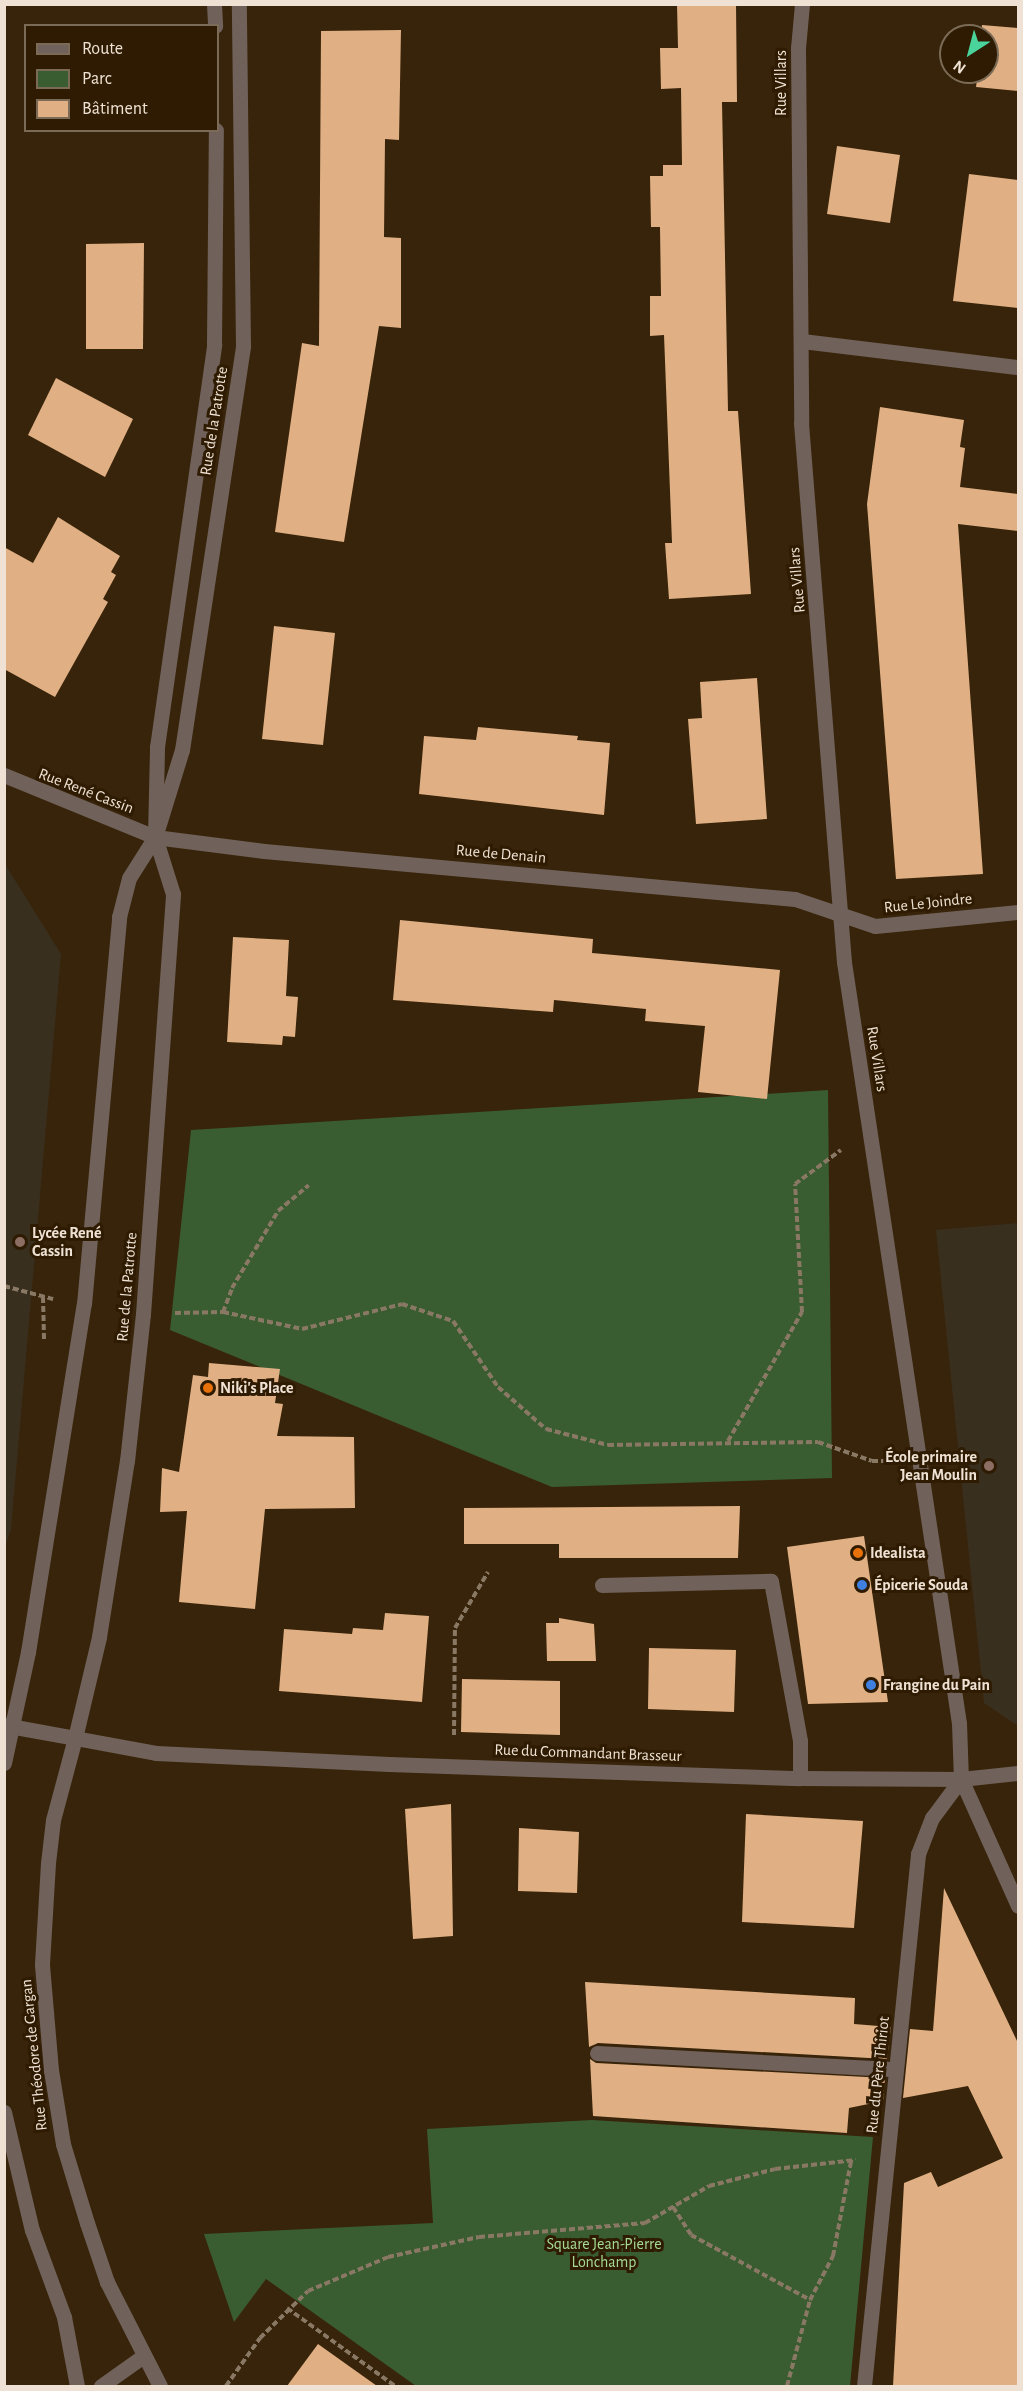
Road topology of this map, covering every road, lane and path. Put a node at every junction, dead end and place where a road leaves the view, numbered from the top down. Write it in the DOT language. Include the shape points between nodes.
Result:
graph roads {
  1 [pos="214,4"];
  2 [pos="239,4"];
  3 [pos="802,4"];
  4 [pos="215,24"];
  5 [pos="216,132"];
  6 [pos="802,341"];
  7 [pos="1018,368"];
  8 [pos="4,775"];
  9 [pos="155,837"];
  10 [pos="1018,912"];
  11 [pos="843,914"];
  12 [pos="869,1128"];
  13 [pos="309,1185"];
  14 [pos="4,1286"];
  15 [pos="84,1304"];
  16 [pos="224,1312"];
  17 [pos="143,1314"];
  18 [pos="728,1442"];
  19 [pos="920,1459"];
  20 [pos="488,1572"];
  21 [pos="602,1585"];
  22 [pos="8,1726"];
  23 [pos="75,1738"];
  24 [pos="4,1763"];
  25 [pos="453,1766"];
  26 [pos="1018,1773"];
  27 [pos="800,1778"];
  28 [pos="961,1779"];
  29 [pos="1018,1906"];
  30 [pos="597,2053"];
  31 [pos="896,2069"];
  32 [pos="4,2112"];
  33 [pos="889,2140"];
  34 [pos="851,2162"];
  35 [pos="673,2207"];
  36 [pos="810,2300"];
  37 [pos="287,2308"];
  38 [pos="142,2357"];
  39 [pos="77,2386"];
  40 [pos="101,2386"];
  41 [pos="160,2386"];
  42 [pos="226,2386"];
  43 [pos="395,2386"];
  44 [pos="788,2386"];
  45 [pos="864,2386"];
  1 -- 4 [label="street"];
  2 -- 9 [label="street, Rue de la Patrotte" via="243,346 182,750"];
  3 -- 6 [label="street, Rue Villars" via="798,48"];
  5 -- 9 [label="street, Rue de la Patrotte" via="214,344 157,747"];
  6 -- 7 [label="street"];
  6 -- 11 [label="street, Rue Villars" via="801,423"];
  8 -- 9 [label="street, Rue René Cassin"];
  9 -- 11 [label="street, Rue de Denain" via="264,851 795,899"];
  9 -- 15 [label="street, Rue de la Patrotte" via="129,878 119,917"];
  9 -- 17 [label="street, Rue de la Patrotte" via="173,894"];
  10 -- 11 [label="street, Rue Le Joindre" via="875,926"];
  11 -- 12 [label="street, Rue Villars" via="844,962"];
  12 -- 18 [label="path" via="795,1184 802,1312"];
  12 -- 19 [label="street, Rue Villars"];
  13 -- 16 [label="path" via="278,1211 232,1288"];
  14 -- 15 [label="path"];
  15 -- 22 [label="street, Rue de la Patrotte" via="28,1652"];
  16 -- 17 [label="path"];
  16 -- 18 [label="path" via="302,1329 402,1304 453,1321 498,1387 546,1429 608,1445"];
  17 -- 23 [label="street, Rue de la Patrotte" via="127,1461 99,1637"];
  18 -- 19 [label="path" via="819,1442 872,1461"];
  19 -- 28 [label="street, Rue Villars" via="960,1723"];
  20 -- 25 [label="path" via="454,1628"];
  21 -- 27 [label="street" via="771,1581 800,1741"];
  22 -- 23 [label="street, Rue du Commandant Brasseur"];
  22 -- 24 [label="street"];
  23 -- 25 [label="street, Rue du Commandant Brasseur" via="156,1753"];
  23 -- 38 [label="street, Rue Théodore de Gargan" via="53,1820 48,1863 42,1964 51,2070 63,2144 87,2223 107,2282"];
  25 -- 27 [label="street, Rue du Commandant Brasseur"];
  26 -- 28 [label="street, Rue du Commandant Brasseur"];
  27 -- 28 [label="street, Rue du Commandant Brasseur"];
  28 -- 29 [label="street"];
  28 -- 31 [label="street, Rue du Père Thiriot" via="932,1818 918,1854"];
  30 -- 31 [label="street"];
  31 -- 33 [label="street, Rue du Père Thiriot"];
  32 -- 39 [label="street, Rue Théodore de Gargan" via="32,2230 64,2317"];
  33 -- 34 [label="path"];
  33 -- 45 [label="street, Rue du Père Thiriot"];
  34 -- 35 [label="path" via="776,2169 709,2186"];
  34 -- 36 [label="path" via="833,2256"];
  35 -- 36 [label="path" via="691,2235"];
  35 -- 37 [label="path" via="645,2223 479,2237 388,2257 308,2291"];
  36 -- 44 [label="path"];
  37 -- 42 [label="path"];
  37 -- 43 [label="path"];
  38 -- 40 [label="street"];
  38 -- 41 [label="street, Rue Théodore de Gargan"];
}
